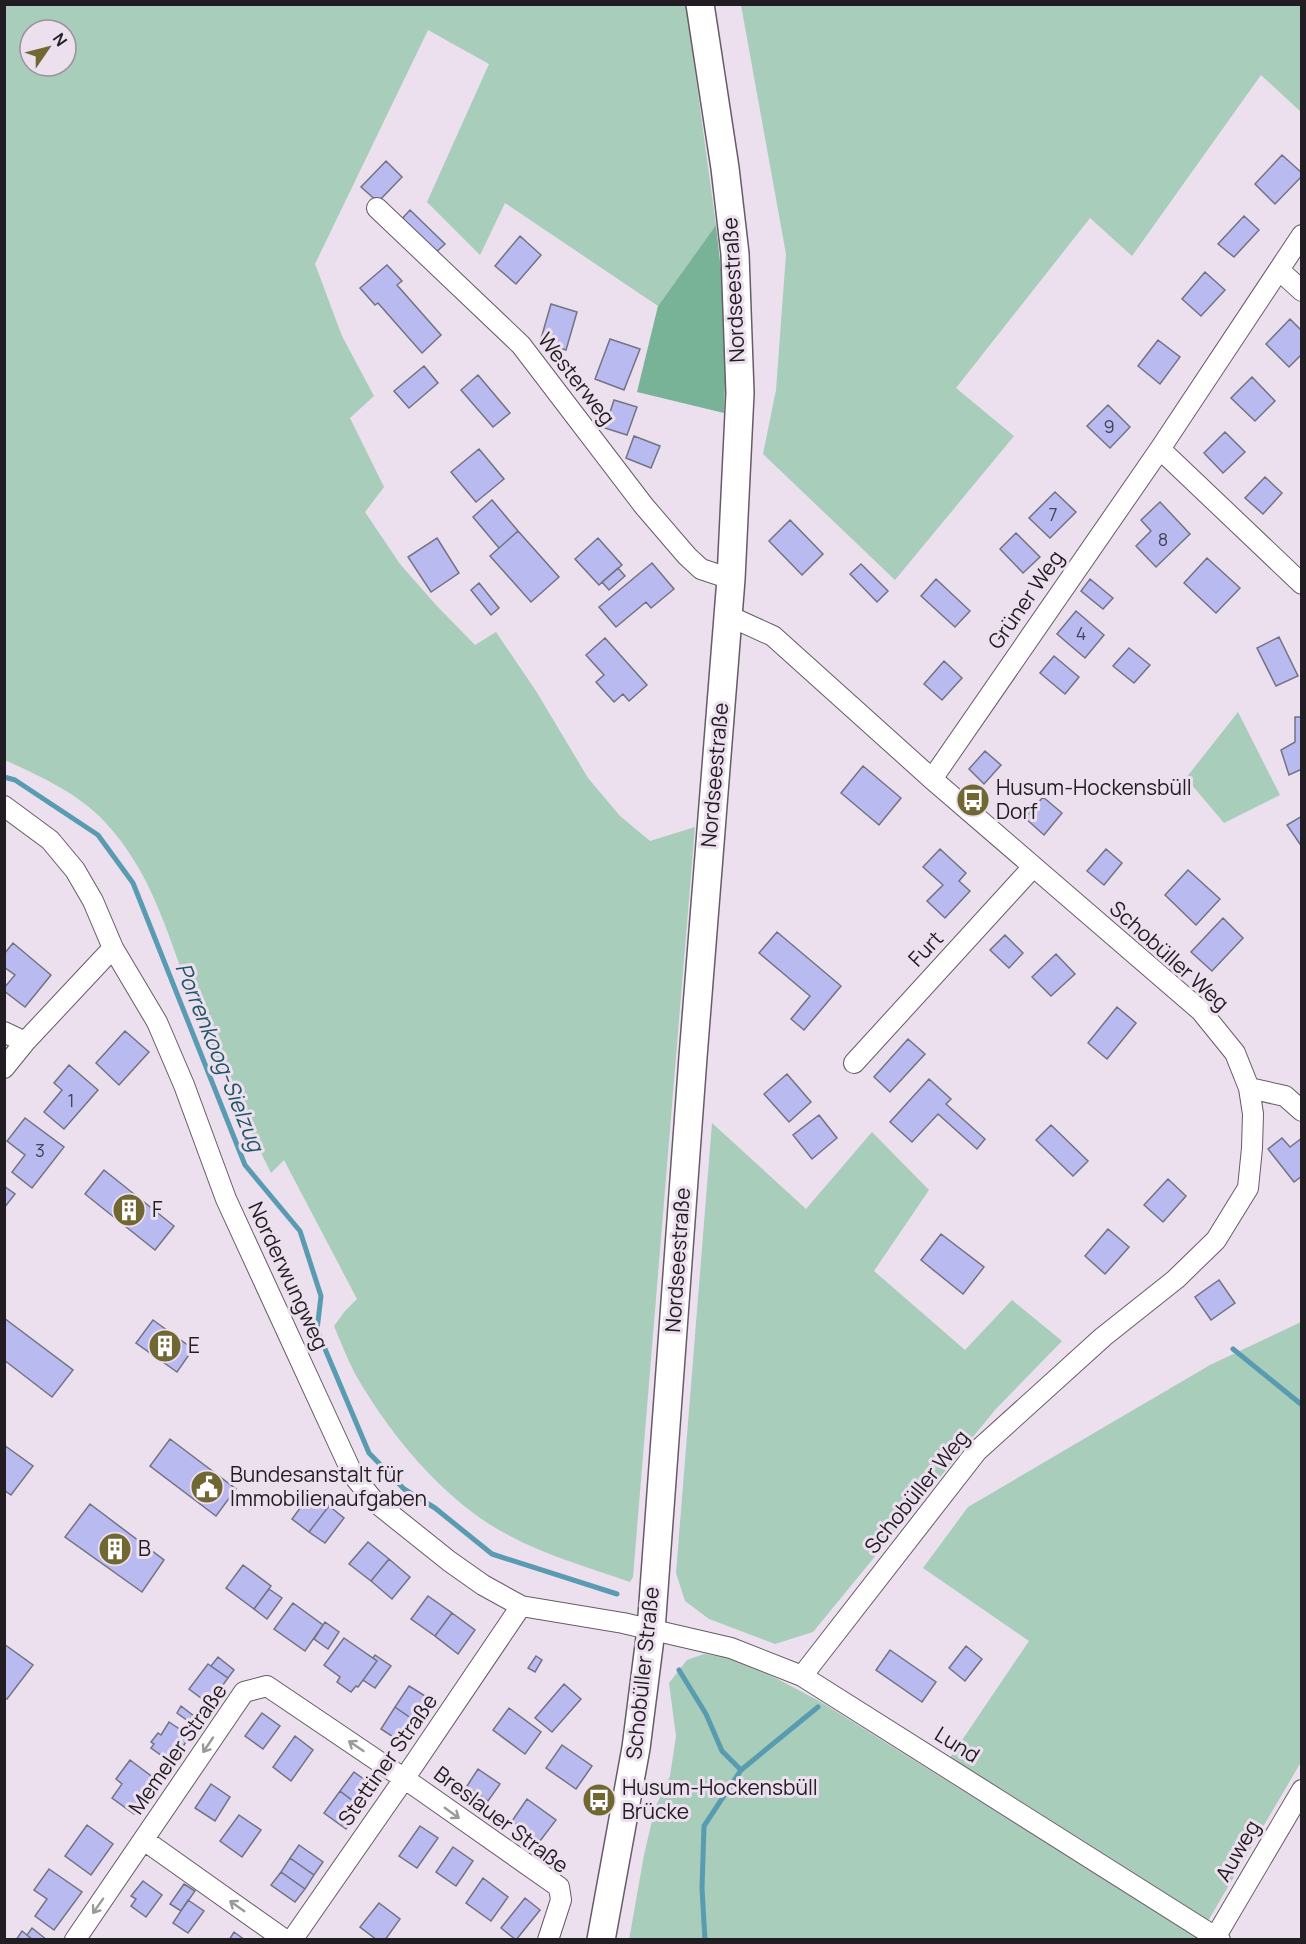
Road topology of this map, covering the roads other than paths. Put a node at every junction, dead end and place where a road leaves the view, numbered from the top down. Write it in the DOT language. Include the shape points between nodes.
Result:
graph roads {
  1 [pos="700,4"];
  2 [pos="377,208"];
  3 [pos="1302,235"];
  4 [pos="1279,270"];
  5 [pos="1302,291"];
  6 [pos="1160,449"];
  7 [pos="731,579"];
  8 [pos="1302,584"];
  9 [pos="729,616"];
  10 [pos="932,779"];
  11 [pos="4,806"];
  12 [pos="1033,867"];
  13 [pos="113,948"];
  14 [pos="4,1032"];
  15 [pos="25,1042"];
  16 [pos="854,1063"];
  17 [pos="4,1068"];
  18 [pos="1249,1088"];
  19 [pos="1302,1111"];
  20 [pos="656,1547"];
  21 [pos="521,1606"];
  22 [pos="651,1630"];
  23 [pos="802,1676"];
  24 [pos="404,1779"];
  25 [pos="1302,1790"];
  26 [pos="144,1840"];
  27 [pos="1218,1938"];
  28 [pos="75,1940"];
  29 [pos="285,1940"];
  30 [pos="292,1940"];
  31 [pos="548,1940"];
  32 [pos="602,1940"];
  1 -- 7 [label="main road, Nordseestraße" via="735,254 740,393"];
  2 -- 7 [label="street, Westerweg" via="521,345 687,556 701,569"];
  3 -- 4 [label="street, Grüner Weg"];
  4 -- 5 [label="street"];
  4 -- 6 [label="street, Grüner Weg"];
  6 -- 8 [label="street"];
  6 -- 10 [label="street, Grüner Weg"];
  7 -- 9 [label="main road, Nordseestraße"];
  9 -- 10 [label="street, Schobüller Weg" via="773,636"];
  9 -- 20 [label="main road, Nordseestraße"];
  10 -- 12 [label="street, Schobüller Weg"];
  11 -- 13 [label="street, Norderwungweg" via="50,840 75,870"];
  12 -- 16 [label="street, Furt"];
  12 -- 18 [label="street, Schobüller Weg" via="1201,1011 1235,1053"];
  13 -- 15 [label="street"];
  13 -- 21 [label="street, Norderwungweg" via="156,1022 226,1198 353,1475 374,1501 448,1561"];
  14 -- 15 [label="street"];
  15 -- 17 [label="street"];
  18 -- 19 [label="street" via="1285,1096"];
  18 -- 23 [label="street, Schobüller Weg" via="1253,1114 1248,1188 1216,1240 977,1451"];
  20 -- 22 [label="main road, Schobüller Straße"];
  21 -- 22 [label="street, Norderwungweg"];
  21 -- 24 [label="street, Stettiner Straße"];
  22 -- 23 [label="street, Lund" via="731,1648"];
  22 -- 32 [label="main road, Schobüller Straße" via="636,1748"];
  23 -- 27 [label="street, Lund"];
  24 -- 26 [label="street, Memeler Straße, one-way" via="267,1686 244,1692"];
  24 -- 30 [label="street, Stettiner Straße"];
  24 -- 31 [label="street, Breslauer Straße, one-way" via="558,1887 561,1900"];
  25 -- 27 [label="street, Auweg"];
  26 -- 28 [label="street, Memeler Straße, one-way"];
  29 -- 26 [label="street, Memeler Straße, one-way"];
}
